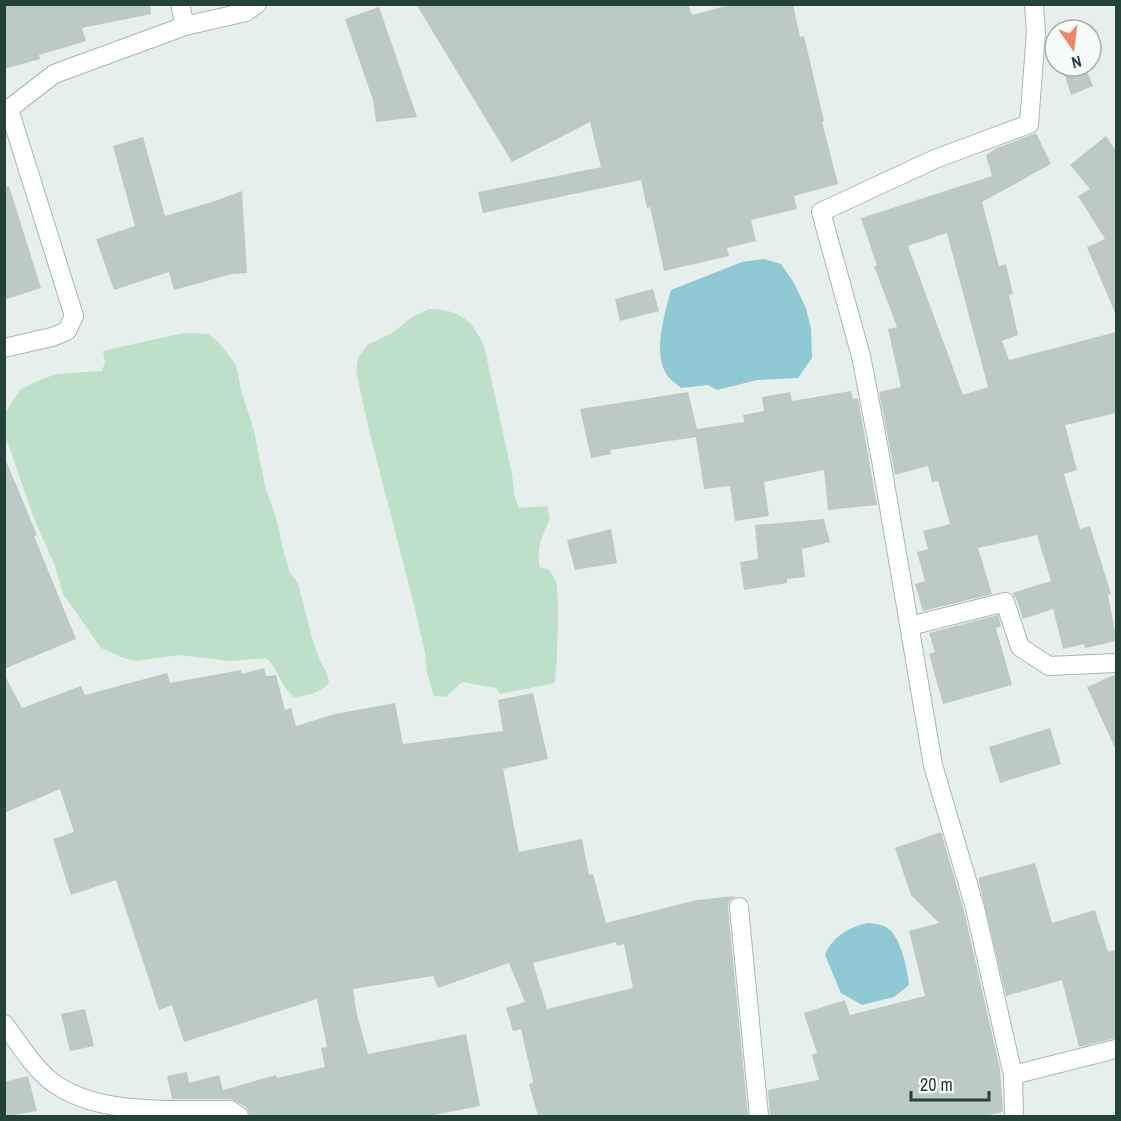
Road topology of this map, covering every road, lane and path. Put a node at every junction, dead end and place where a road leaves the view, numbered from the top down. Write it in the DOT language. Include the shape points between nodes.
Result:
graph roads {
  1 [pos="180,4"];
  2 [pos="257,4"];
  3 [pos="1034,4"];
  4 [pos="185,26"];
  5 [pos="4,348"];
  6 [pos="909,626"];
  7 [pos="1116,663"];
  8 [pos="739,907"];
  9 [pos="4,1024"];
  10 [pos="1116,1049"];
  11 [pos="1013,1075"];
  12 [pos="239,1116"];
  13 [pos="759,1116"];
  14 [pos="1014,1116"];
  1 -- 4 [label="street"];
  2 -- 4 [label="street" via="246,12"];
  3 -- 6 [label="street" via="1036,32 1029,124 935,159 821,212 861,356"];
  4 -- 5 [label="street" via="54,74 9,109 74,316 67,331 52,338"];
  6 -- 7 [label="street" via="1005,602 1020,647 1049,666"];
  6 -- 11 [label="street" via="933,765 975,908"];
  8 -- 13 [label="street"];
  9 -- 12 [label="street" via="51,1081 77,1096 112,1106 230,1110"];
  10 -- 11 [label="street"];
  11 -- 14 [label="street"];
}
